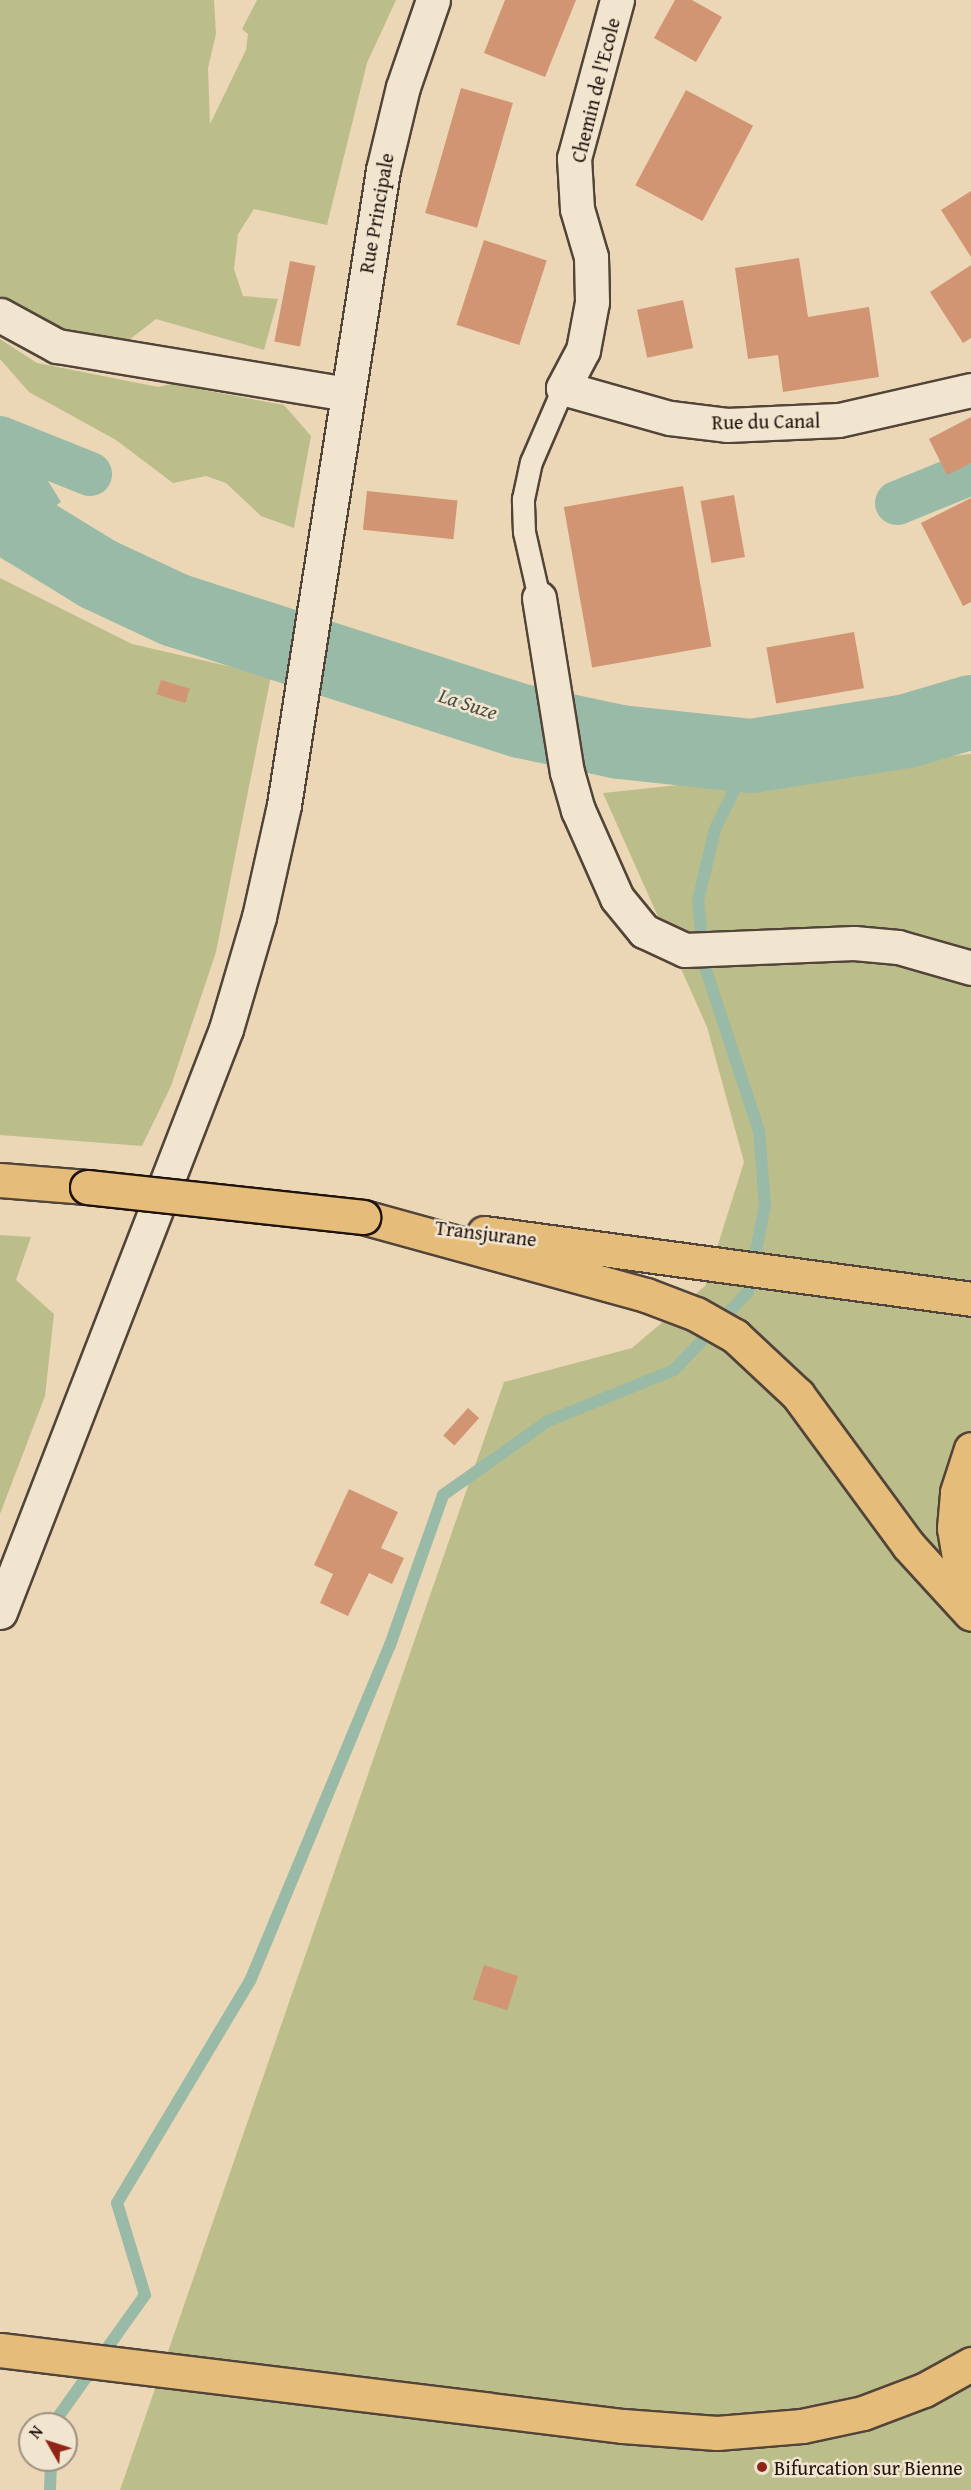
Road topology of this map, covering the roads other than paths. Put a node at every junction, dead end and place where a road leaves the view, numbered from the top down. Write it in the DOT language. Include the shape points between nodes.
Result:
graph roads {
  1 [pos="434,0"];
  2 [pos="617,0"];
  3 [pos="0,315"];
  4 [pos="562,388"];
  5 [pos="971,390"];
  6 [pos="346,394"];
  7 [pos="539,598"];
  8 [pos="971,968"];
  9 [pos="0,1180"];
  10 [pos="363,1217"];
  11 [pos="971,1299"];
  12 [pos="971,1449"];
  13 [pos="0,1612"];
  14 [pos="970,1612"];
  15 [pos="0,2350"];
  16 [pos="971,2364"];
  1 -- 6 [label="street, Rue Principale" via="391,129"];
  2 -- 4 [label="street, Chemin de l'Ecole" via="574,158 577,209 591,257 592,302 583,350"];
  3 -- 6 [label="street" via="57,346"];
  4 -- 5 [label="street, Rue du Canal" via="670,418 727,425 839,420"];
  4 -- 7 [label="lane" via="531,462 523,499 524,532"];
  6 -- 13 [label="street, Rue Principale" via="285,797 259,917 226,1029"];
  7 -- 8 [label="street" via="567,772 578,810 617,897 644,931 686,950 854,943 898,947"];
  9 -- 10 [label="main road, Transjurane, bridge"];
  10 -- 11 [label="main road, Transjurane"];
  10 -- 14 [label="main road" via="646,1294 696,1314 735,1336 798,1395 908,1545"];
  12 -- 14 [label="main road" via="957,1492 954,1528"];
  15 -- 16 [label="main road" via="676,2432 774,2430 833,2420 894,2403"];
}
